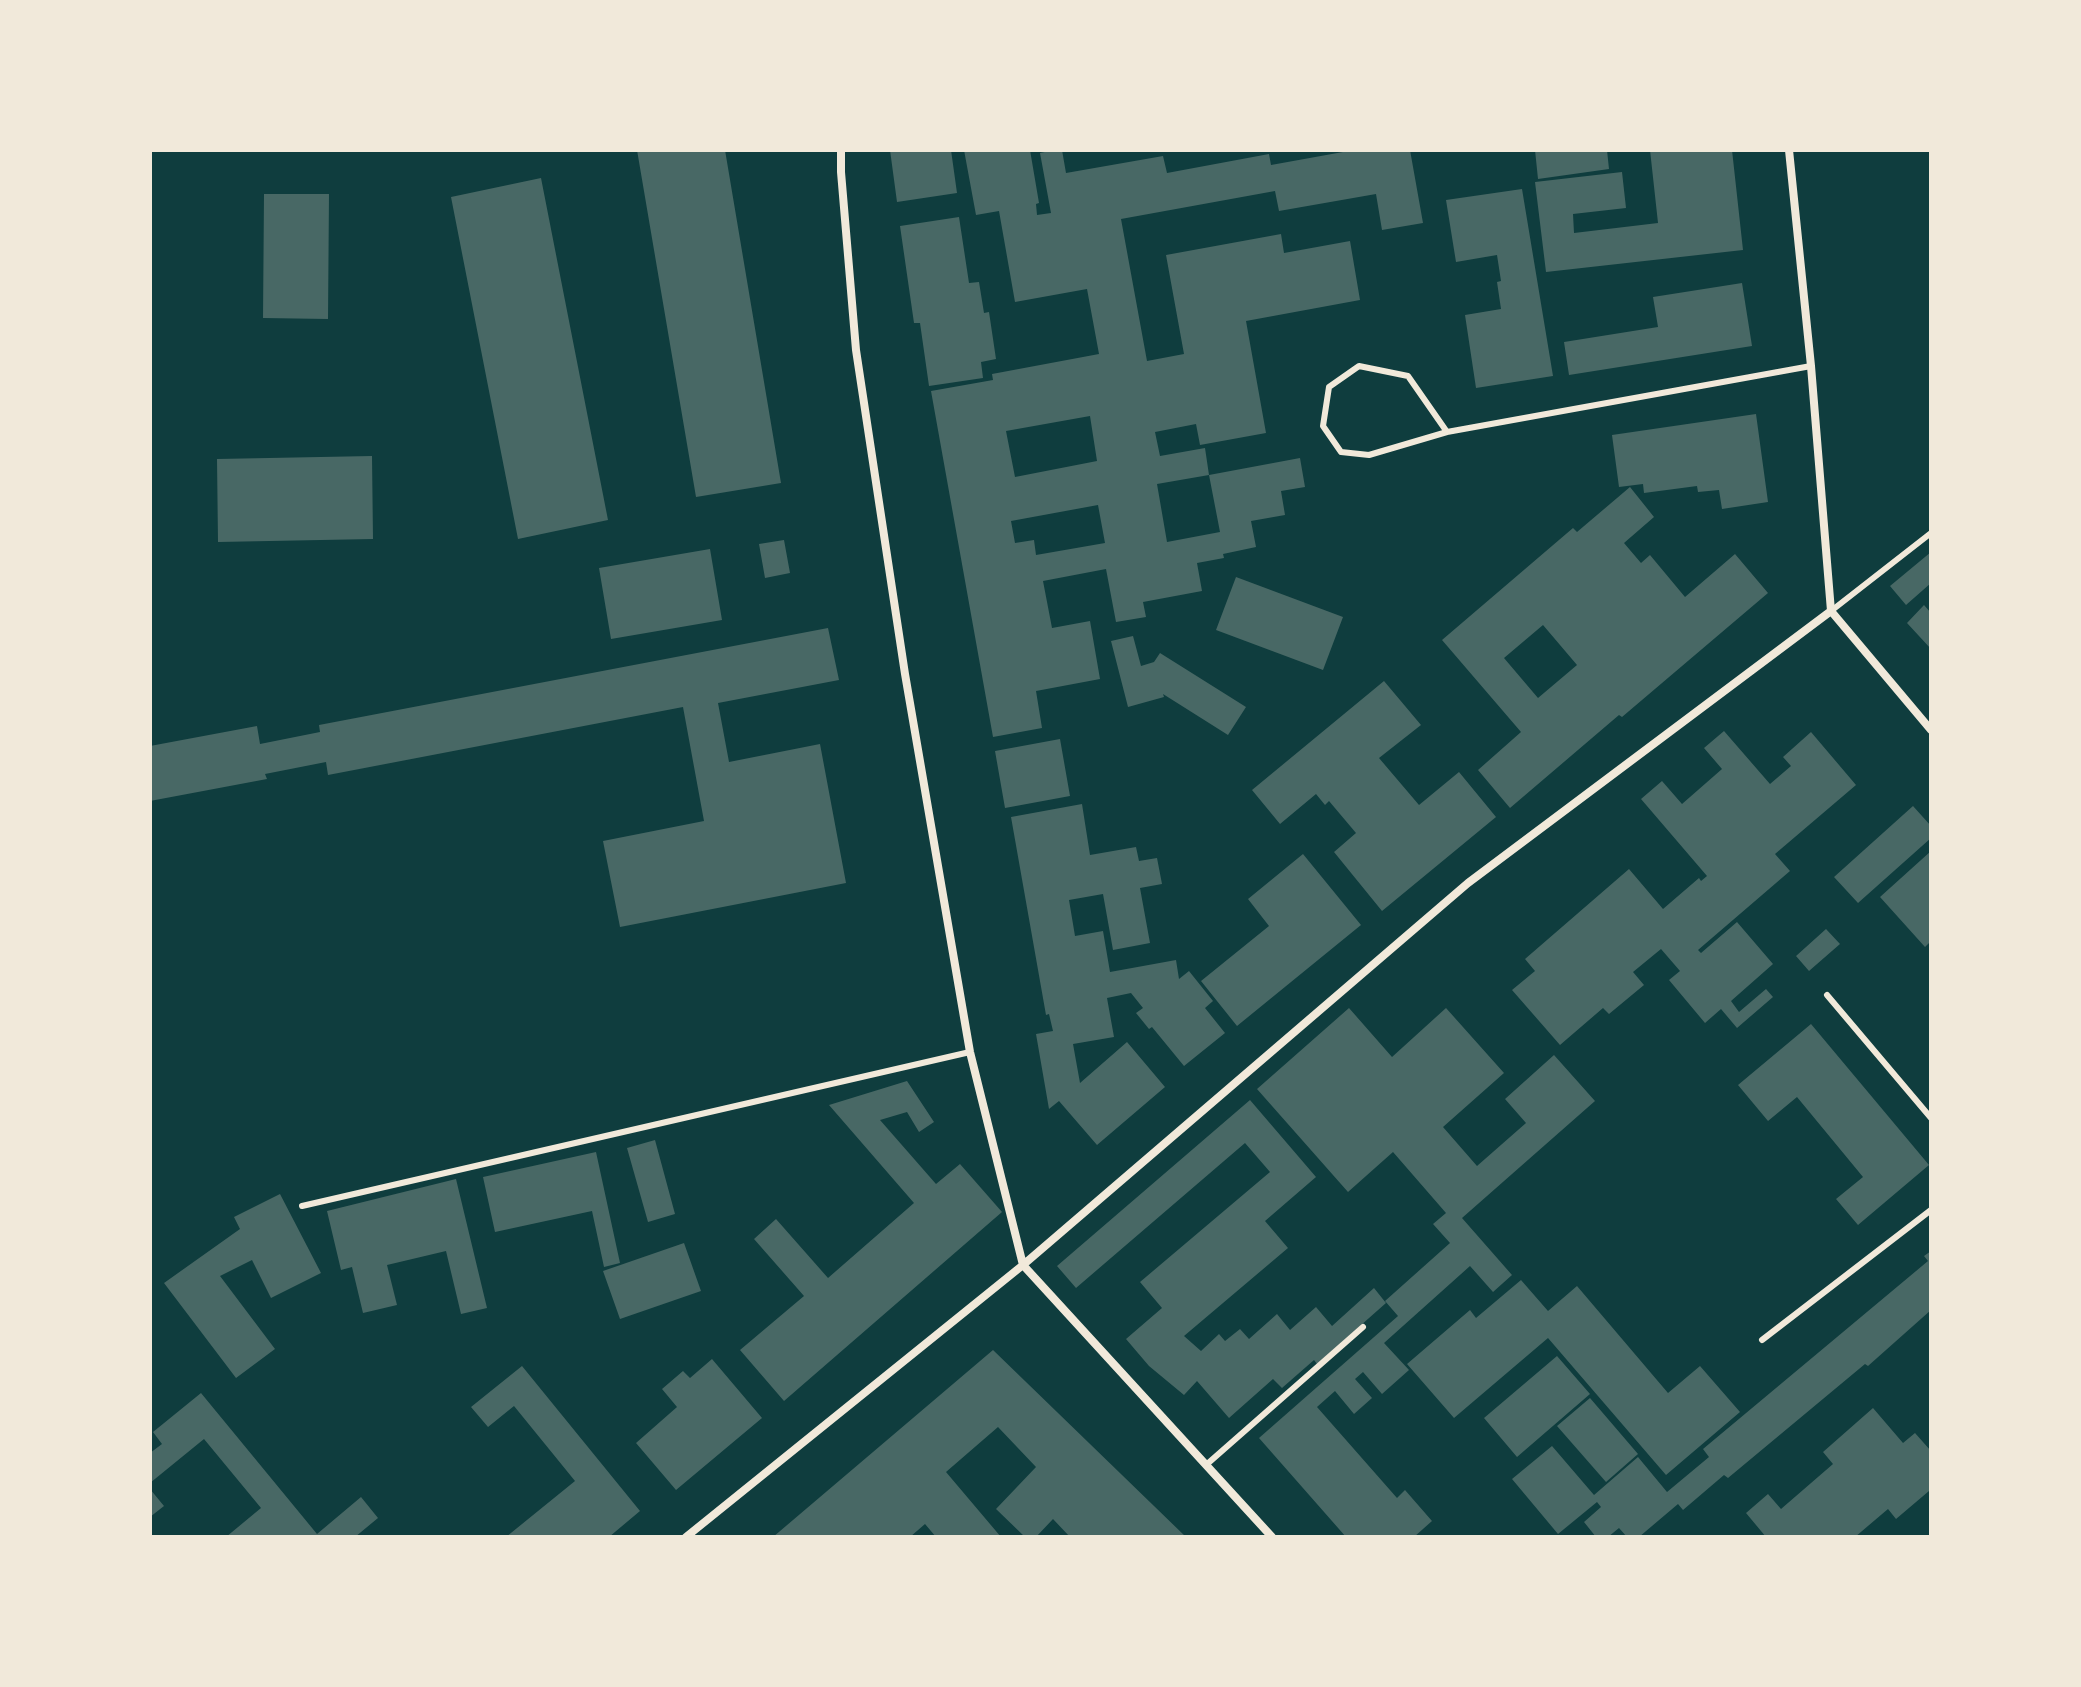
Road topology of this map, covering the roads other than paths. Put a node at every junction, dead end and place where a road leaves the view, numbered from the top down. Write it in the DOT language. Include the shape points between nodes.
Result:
graph roads {
  1 [pos="841,150"];
  2 [pos="1789,150"];
  3 [pos="1811,366"];
  4 [pos="1447,432"];
  5 [pos="1931,533"];
  6 [pos="1831,611"];
  7 [pos="1931,730"];
  8 [pos="1827,995"];
  9 [pos="970,1052"];
  10 [pos="1931,1118"];
  11 [pos="302,1206"];
  12 [pos="1931,1210"];
  13 [pos="1023,1265"];
  14 [pos="1363,1327"];
  15 [pos="1762,1340"];
  16 [pos="1206,1465"];
  17 [pos="686,1537"];
  18 [pos="1272,1537"];
  1 -- 9 [label="street" via="856,350"];
  2 -- 3 [label="street"];
  3 -- 4 [label="lane"];
  3 -- 6 [label="street"];
  4 -- 4 [label="lane" via="1408,376 1359,366 1329,387 1323,426 1341,452 1369,455"];
  5 -- 6 [label="lane"];
  6 -- 7 [label="street"];
  6 -- 13 [label="street" via="1468,883"];
  8 -- 10 [label="lane"];
  9 -- 11 [label="lane"];
  9 -- 13 [label="street"];
  12 -- 15 [label="lane"];
  13 -- 16 [label="street"];
  13 -- 17 [label="street"];
  14 -- 16 [label="lane"];
  16 -- 18 [label="street"];
}
